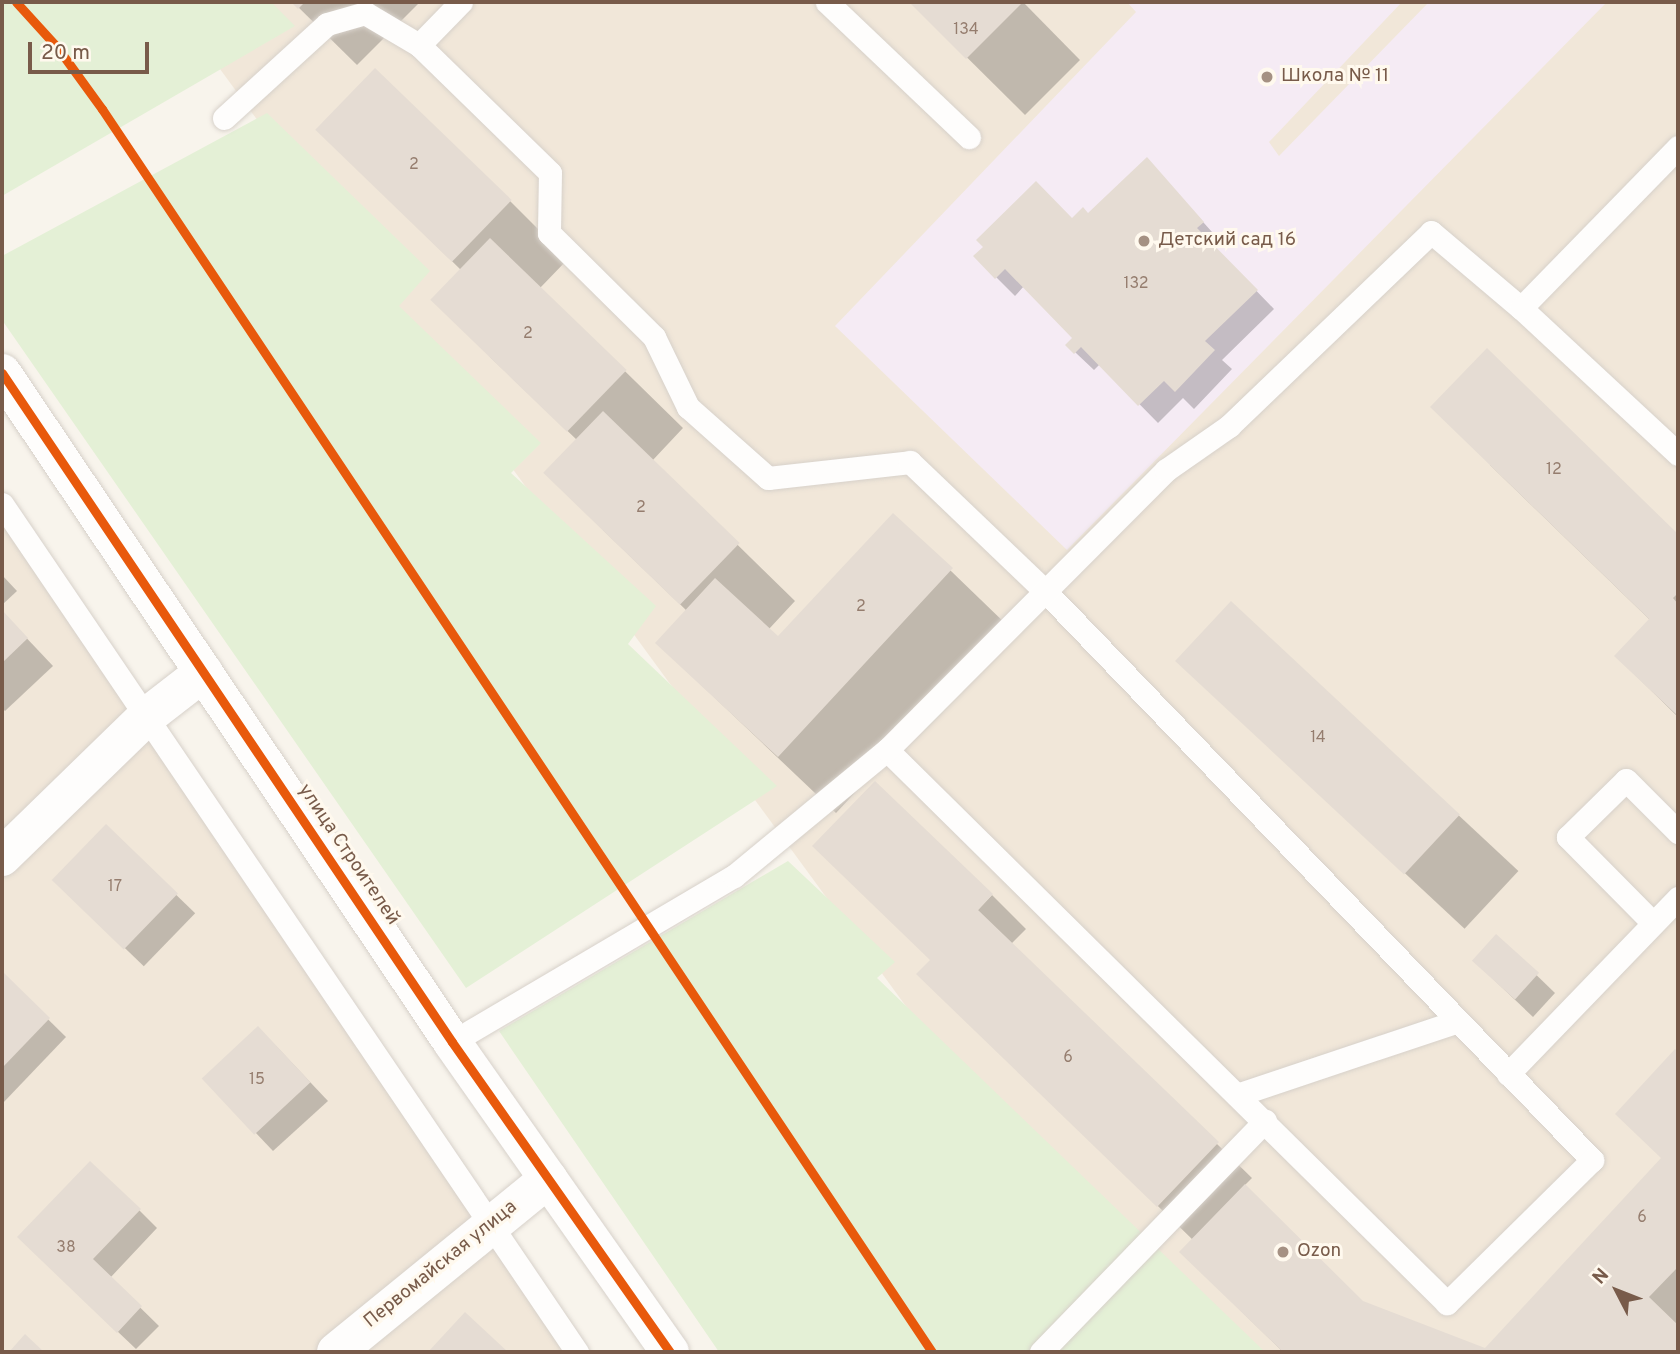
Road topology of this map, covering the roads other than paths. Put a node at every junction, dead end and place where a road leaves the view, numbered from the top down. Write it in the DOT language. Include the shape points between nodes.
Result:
graph roads {
  1 [pos="461,2"];
  2 [pos="827,2"];
  3 [pos="419,45"];
  4 [pos="224,118"];
  5 [pos="969,137"];
  6 [pos="1678,147"];
  7 [pos="1521,308"];
  8 [pos="2,373"];
  9 [pos="1678,454"];
  10 [pos="2,504"];
  11 [pos="1046,592"];
  12 [pos="204,672"];
  13 [pos="146,717"];
  14 [pos="887,750"];
  15 [pos="1678,832"];
  16 [pos="2,857"];
  17 [pos="1678,898"];
  18 [pos="1653,923"];
  19 [pos="1455,1022"];
  20 [pos="452,1042"];
  21 [pos="1508,1074"];
  22 [pos="1237,1095"];
  23 [pos="1265,1121"];
  24 [pos="548,1179"];
  25 [pos="491,1226"];
  26 [pos="336,1352"];
  27 [pos="577,1352"];
  28 [pos="670,1352"];
  29 [pos="1041,1352"];
  1 -- 3 [label="lane"];
  2 -- 5 [label="lane"];
  3 -- 4 [label="lane" via="365,13 327,24"];
  3 -- 11 [label="lane" via="550,173 549,233 654,337 688,407 768,478 910,462"];
  6 -- 7 [label="lane"];
  7 -- 9 [label="lane"];
  7 -- 11 [label="lane" via="1431,232 1228,426 1166,470"];
  8 -- 12 [label="street, улица Строителей"];
  10 -- 13 [label="lane"];
  11 -- 14 [label="lane"];
  11 -- 19 [label="lane"];
  12 -- 13 [label="street"];
  12 -- 20 [label="street, улица Строителей"];
  13 -- 16 [label="street"];
  13 -- 25 [label="lane"];
  14 -- 20 [label="lane" via="734,876"];
  14 -- 22 [label="lane"];
  15 -- 18 [label="lane" via="1626,780 1568,838"];
  17 -- 18 [label="lane"];
  18 -- 21 [label="lane"];
  19 -- 21 [label="lane"];
  19 -- 22 [label="lane"];
  20 -- 24 [label="street, улица Строителей"];
  21 -- 23 [label="lane" via="1592,1160 1447,1303"];
  22 -- 23 [label="lane"];
  23 -- 29 [label="lane"];
  24 -- 25 [label="street, Первомайская улица"];
  24 -- 28 [label="street, улица Строителей"];
  25 -- 26 [label="street, Первомайская улица"];
  25 -- 27 [label="lane"];
}
